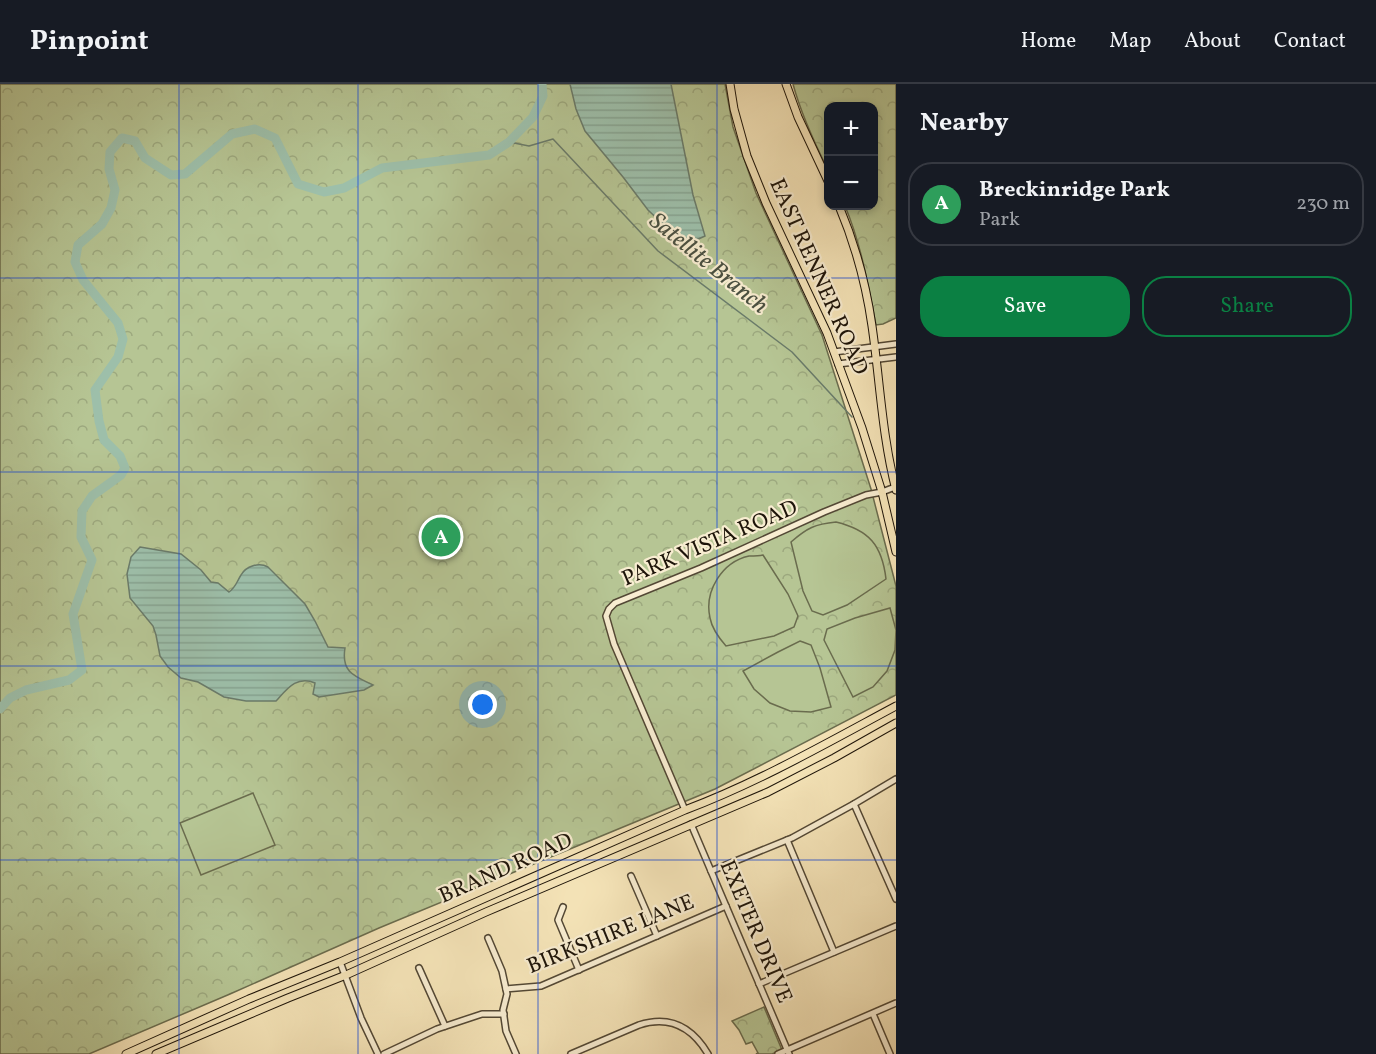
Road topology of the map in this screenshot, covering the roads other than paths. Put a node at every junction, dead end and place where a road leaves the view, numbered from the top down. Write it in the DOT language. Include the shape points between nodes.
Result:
graph roads {
  1 [pos="730,84"];
  2 [pos="786,84"];
  3 [pos="824,172"];
  4 [pos="841,210"];
  5 [pos="896,344"];
  6 [pos="874,345"];
  7 [pos="834,352"];
  8 [pos="896,357"];
  9 [pos="876,358"];
  10 [pos="838,363"];
  11 [pos="896,488"];
  12 [pos="882,492"];
  13 [pos="896,552"];
  14 [pos="896,706"];
  15 [pos="896,723"];
  16 [pos="812,751"];
  17 [pos="820,765"];
  18 [pos="896,779"];
  19 [pos="855,804"];
  20 [pos="685,810"];
  21 [pos="691,824"];
  22 [pos="787,840"];
  23 [pos="711,871"];
  24 [pos="631,876"];
  25 [pos="896,899"];
  26 [pos="726,906"];
  27 [pos="563,907"];
  28 [pos="896,926"];
  29 [pos="657,936"];
  30 [pos="488,938"];
  31 [pos="834,952"];
  32 [pos="340,962"];
  33 [pos="419,968"];
  34 [pos="579,970"];
  35 [pos="346,975"];
  36 [pos="759,984"];
  37 [pos="506,989"];
  38 [pos="896,1004"];
  39 [pos="504,1014"];
  40 [pos="873,1014"];
  41 [pos="445,1026"];
  42 [pos="144,1051"];
  43 [pos="788,1052"];
  44 [pos="126,1054"];
  45 [pos="156,1054"];
  46 [pos="378,1054"];
  47 [pos="384,1054"];
  48 [pos="516,1054"];
  49 [pos="571,1054"];
  50 [pos="708,1054"];
  51 [pos="778,1054"];
  52 [pos="890,1054"];
  1 -- 7 [label="main road, EAST RENNER ROAD" via="747,156"];
  2 -- 3 [label="main road"];
  4 -- 6 [label="main road, EAST RENNER ROAD" via="864,279"];
  5 -- 6 [label="street"];
  6 -- 7 [label="street"];
  6 -- 9 [label="main road, EAST RENNER ROAD"];
  7 -- 10 [label="main road, EAST RENNER ROAD"];
  8 -- 9 [label="street"];
  9 -- 10 [label="street"];
  9 -- 11 [label="main road, EAST RENNER ROAD" via="883,426"];
  10 -- 12 [label="main road, EAST RENNER ROAD"];
  11 -- 12 [label="street, PARK VISTA ROAD"];
  12 -- 13 [label="main road, EAST RENNER ROAD"];
  12 -- 20 [label="street, PARK VISTA ROAD" via="824,512 615,603 609,609 606,616 615,649"];
  14 -- 16 [label="main road, BRAND ROAD"];
  15 -- 17 [label="main road, BRAND ROAD"];
  16 -- 17 [label="main road"];
  16 -- 20 [label="main road, BRAND ROAD" via="721,797"];
  17 -- 21 [label="main road, BRAND ROAD"];
  18 -- 19 [label="street"];
  19 -- 22 [label="street"];
  19 -- 25 [label="street"];
  20 -- 21 [label="main road"];
  20 -- 32 [label="main road, BRAND ROAD"];
  21 -- 23 [label="street, EXETER DRIVE"];
  21 -- 35 [label="main road, BRAND ROAD"];
  22 -- 23 [label="street"];
  22 -- 31 [label="street"];
  23 -- 26 [label="street, EXETER DRIVE"];
  24 -- 29 [label="street"];
  26 -- 29 [label="street, BIRKSHIRE LANE"];
  26 -- 36 [label="street, EXETER DRIVE"];
  27 -- 34 [label="street" via="558,920"];
  28 -- 31 [label="street"];
  29 -- 34 [label="street, BIRKSHIRE LANE"];
  30 -- 37 [label="street"];
  31 -- 36 [label="street"];
  32 -- 35 [label="street"];
  32 -- 42 [label="main road, BRAND ROAD" via="249,999"];
  33 -- 41 [label="street"];
  34 -- 37 [label="street, BIRKSHIRE LANE" via="541,986"];
  35 -- 45 [label="main road, BRAND ROAD"];
  35 -- 46 [label="street"];
  36 -- 43 [label="street, EXETER DRIVE"];
  37 -- 39 [label="street"];
  38 -- 40 [label="street"];
  39 -- 41 [label="street" via="482,1014"];
  39 -- 48 [label="street"];
  40 -- 43 [label="street"];
  40 -- 52 [label="street"];
  41 -- 47 [label="street"];
  42 -- 44 [label="main road, BRAND ROAD"];
  43 -- 51 [label="street"];
  49 -- 50 [label="street" via="658,1021 682,1026 702,1043"];
}
